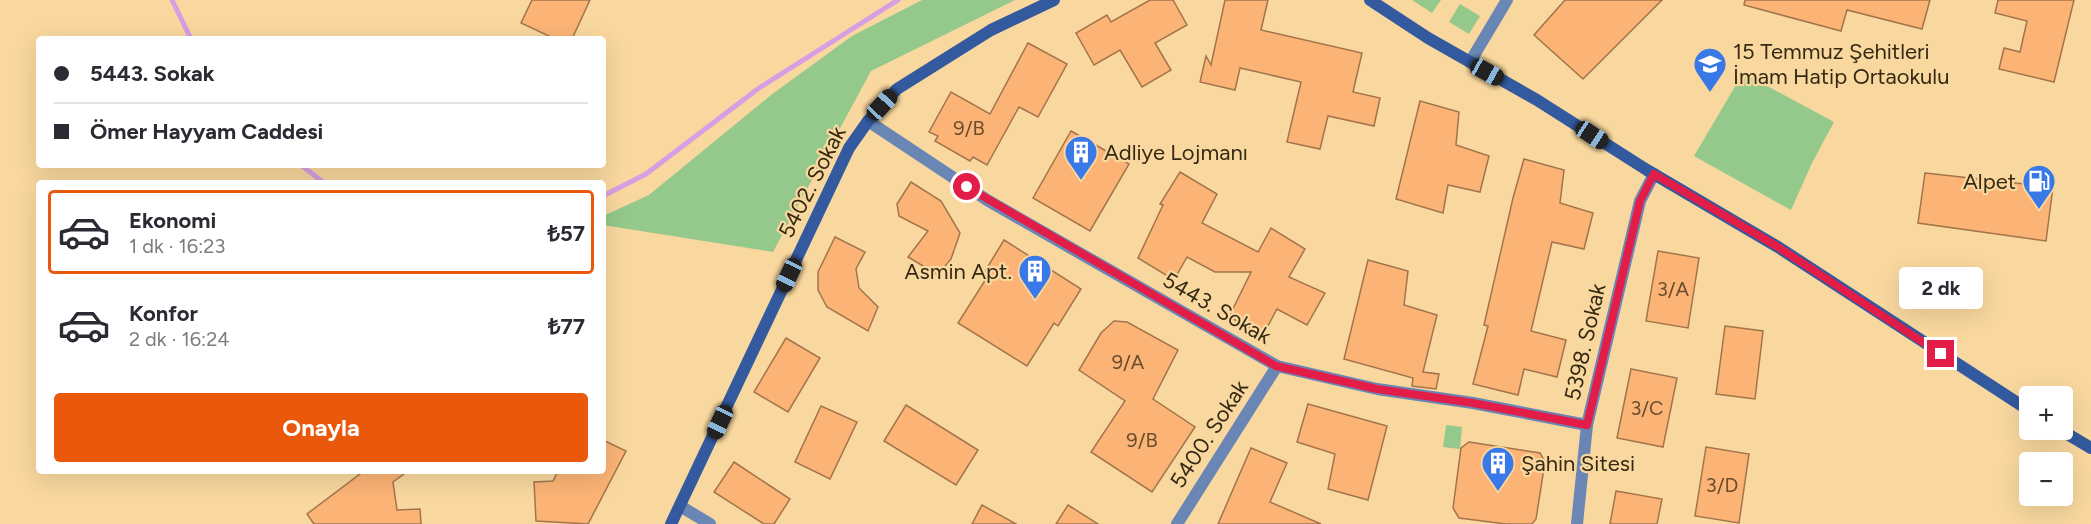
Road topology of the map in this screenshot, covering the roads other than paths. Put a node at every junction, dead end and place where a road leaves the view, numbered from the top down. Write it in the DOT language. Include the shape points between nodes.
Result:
graph roads {
  1 [pos="1054,0"];
  2 [pos="1370,0"];
  3 [pos="1507,0"];
  4 [pos="1470,62"];
  5 [pos="868,120"];
  6 [pos="1654,174"];
  7 [pos="1276,366"];
  8 [pos="2019,404"];
  9 [pos="1587,425"];
  10 [pos="2073,437"];
  11 [pos="2091,448"];
  12 [pos="680,506"];
  13 [pos="671,524"];
  14 [pos="711,524"];
  15 [pos="1177,524"];
  16 [pos="1577,524"];
  1 -- 5 [label="street, 5402. Sokak" via="991,30 897,89"];
  2 -- 4 [label="street"];
  3 -- 4 [label="street"];
  4 -- 6 [label="street"];
  5 -- 7 [label="street, 5443. Sokak" via="987,200"];
  5 -- 12 [label="street, 5402. Sokak" via="849,148"];
  6 -- 8 [label="street" via="1778,247"];
  6 -- 9 [label="street, 5398. Sokak" via="1640,201"];
  7 -- 9 [label="street, 5443. Sokak" via="1377,389"];
  7 -- 15 [label="street, 5400. Sokak"];
  9 -- 16 [label="street, 5398. Sokak"];
  10 -- 11 [label="street"];
  12 -- 13 [label="street, 5402. Sokak"];
  12 -- 14 [label="street"];
}
